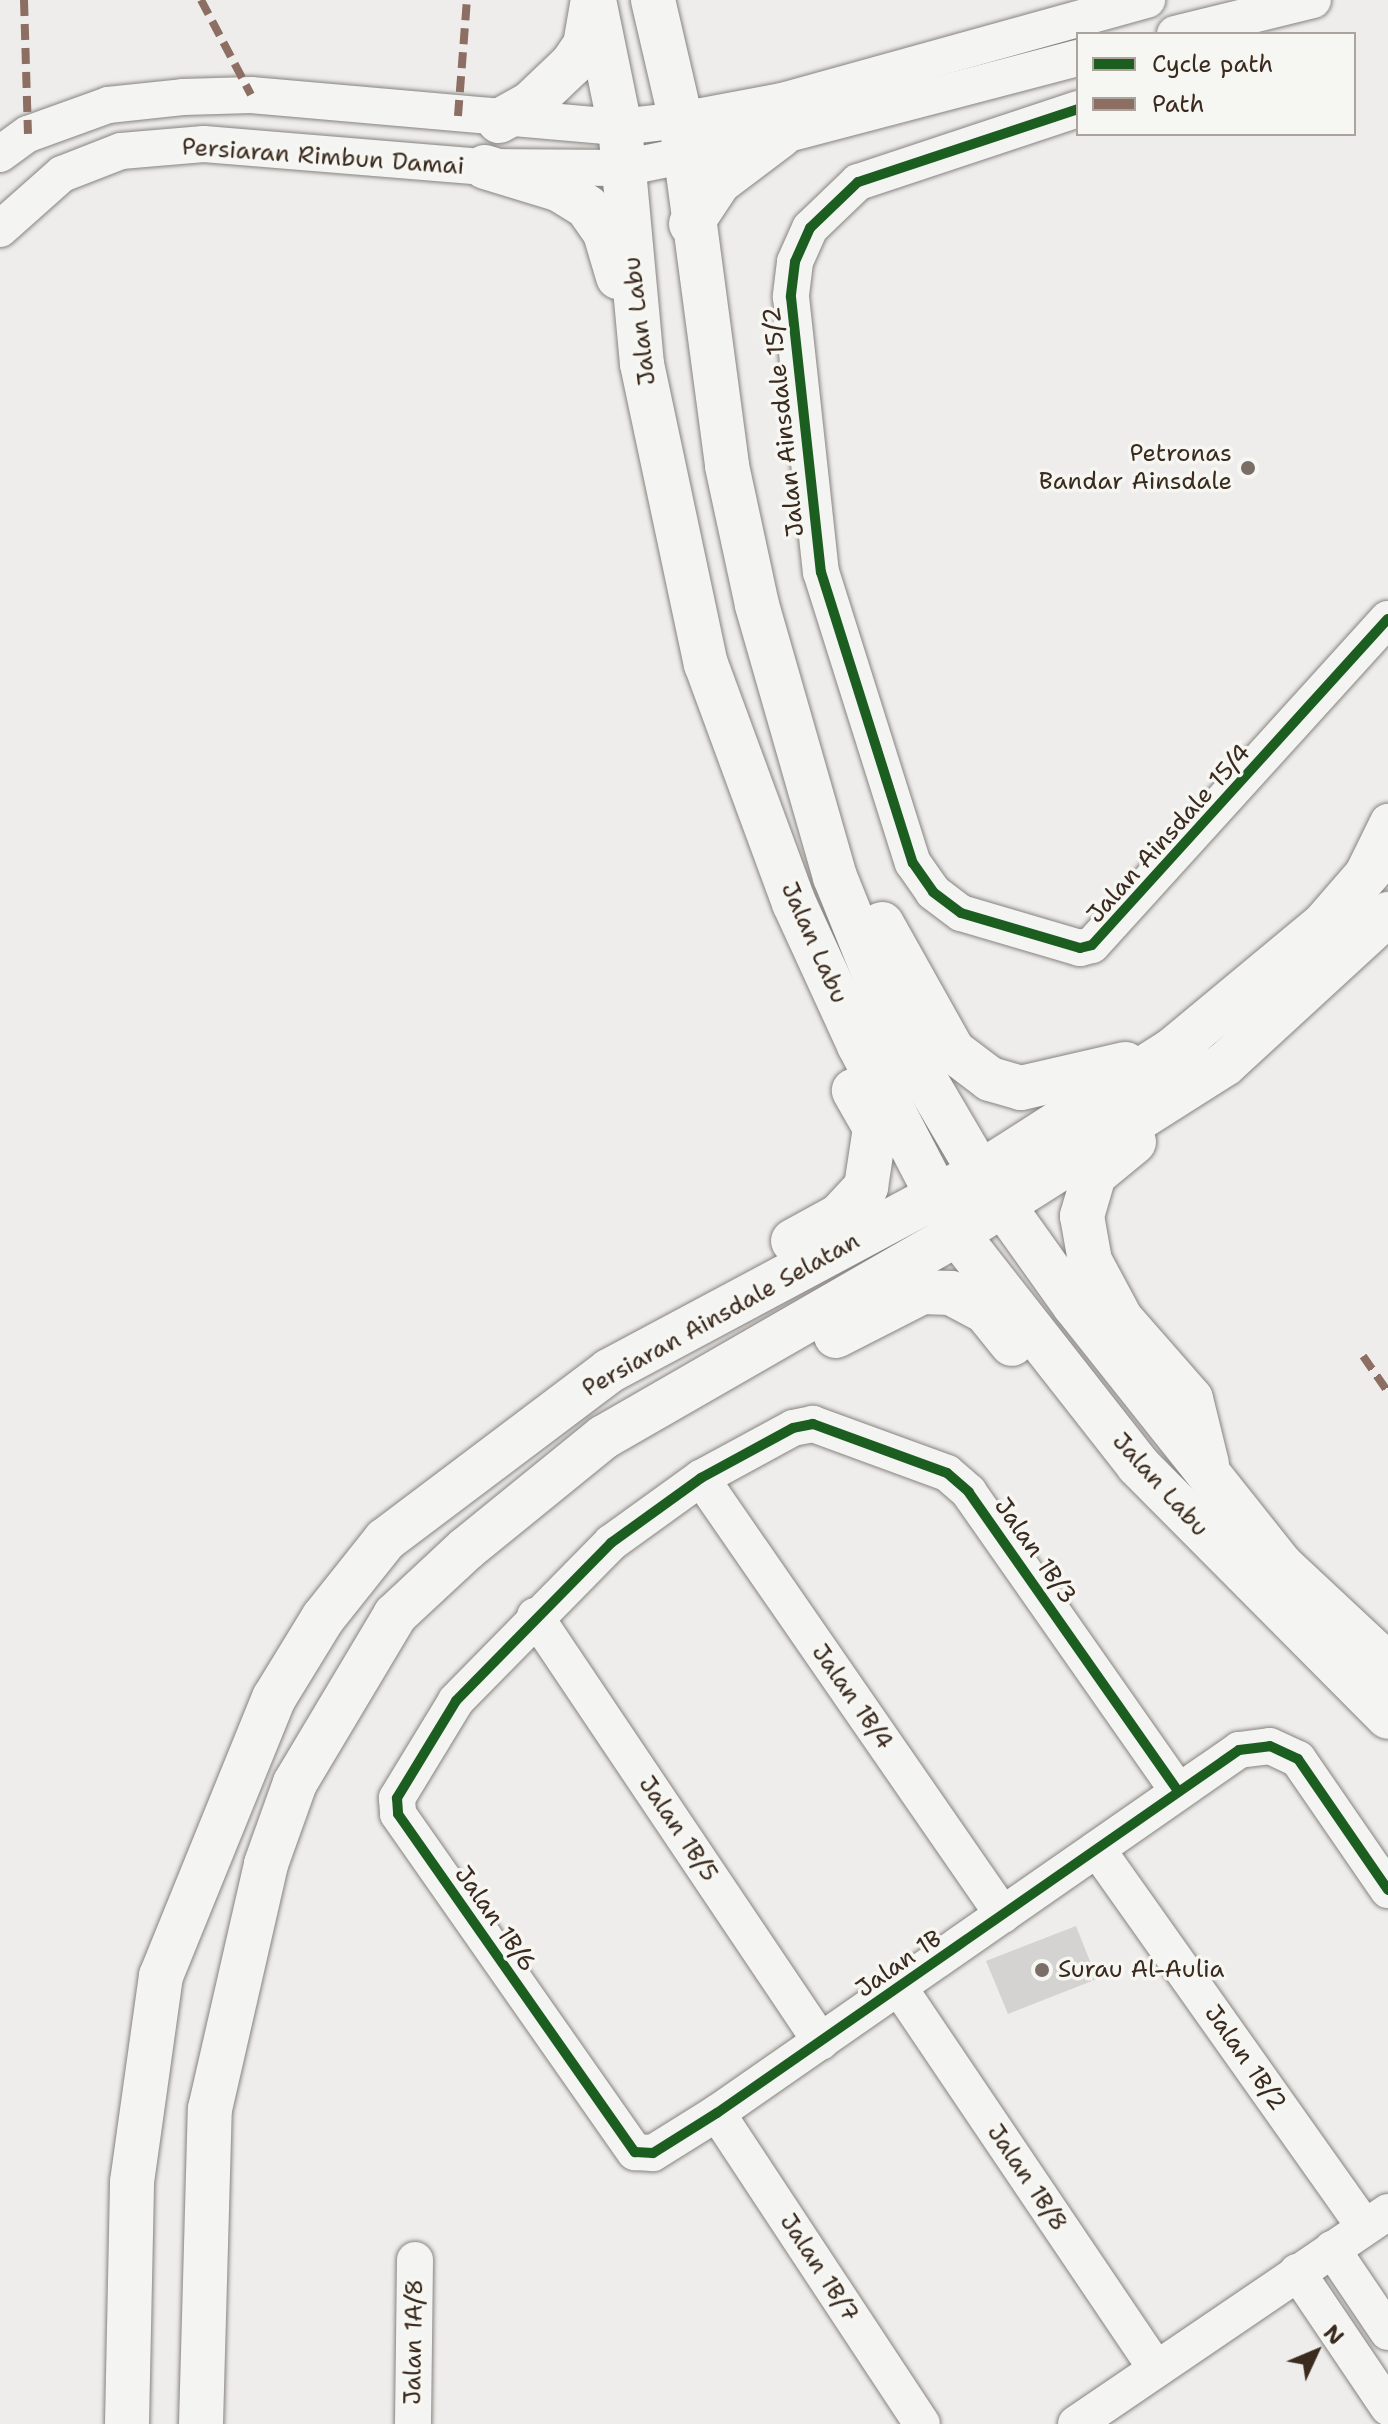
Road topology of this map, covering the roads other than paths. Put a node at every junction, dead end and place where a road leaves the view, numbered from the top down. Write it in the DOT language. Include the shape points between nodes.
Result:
graph roads {
  1 [pos="593,0"];
  2 [pos="653,0"];
  3 [pos="1147,0"];
  4 [pos="1313,0"];
  5 [pos="1183,32"];
  6 [pos="1076,59"];
  7 [pos="1076,110"];
  8 [pos="499,121"];
  9 [pos="682,136"];
  10 [pos="780,136"];
  11 [pos="622,148"];
  12 [pos="0,154"];
  13 [pos="485,167"];
  14 [pos="691,224"];
  15 [pos="0,229"];
  16 [pos="642,364"];
  17 [pos="1388,619"];
  18 [pos="1388,822"];
  19 [pos="1388,850"];
  20 [pos="835,877"];
  21 [pos="933,892"];
  22 [pos="794,903"];
  23 [pos="1371,904"];
  24 [pos="1183,1067"];
  25 [pos="992,1187"];
  26 [pos="946,1216"];
  27 [pos="655,1346"];
  28 [pos="678,1396"];
  29 [pos="793,1428"];
  30 [pos="701,1478"];
  31 [pos="1211,1478"];
  32 [pos="1183,1513"];
  33 [pos="535,1616"];
  34 [pos="1388,1665"];
  35 [pos="1388,1717"];
  36 [pos="1178,1791"];
  37 [pos="1097,1849"];
  38 [pos="1388,1890"];
  39 [pos="1003,1915"];
  40 [pos="900,1989"];
  41 [pos="821,2042"];
  42 [pos="717,2113"];
  43 [pos="635,2152"];
  44 [pos="1376,2220"];
  45 [pos="1332,2249"];
  46 [pos="415,2260"];
  47 [pos="1297,2272"];
  48 [pos="1388,2332"];
  49 [pos="1155,2367"];
  50 [pos="1388,2406"];
  51 [pos="127,2424"];
  52 [pos="201,2424"];
  53 [pos="413,2424"];
  54 [pos="922,2424"];
  55 [pos="1076,2424"];
  1 -- 8 [label="main road" via="585,45 572,64 530,104"];
  1 -- 11 [label="main road, Jalan Labu"];
  2 -- 9 [label="main road, Jalan Labu"];
  3 -- 9 [label="street" via="782,101"];
  4 -- 5 [label="street"];
  6 -- 10 [label="street"];
  7 -- 21 [label="street, Jalan Ainsdale 15/2" via="858,182 810,228 795,262 791,297 821,572 913,863"];
  8 -- 11 [label="street, Persiaran Rimbun Damai"];
  8 -- 12 [label="street, Persiaran Rimbun Damai" via="251,95 183,97 108,105 28,134"];
  9 -- 10 [label="street"];
  9 -- 11 [label="street"];
  9 -- 14 [label="main road, Jalan Labu"];
  10 -- 14 [label="main road" via="719,182"];
  11 -- 13 [label="street, Persiaran Rimbun Damai"];
  11 -- 16 [label="main road, Jalan Labu"];
  13 -- 15 [label="street, Persiaran Rimbun Damai" via="204,144 121,151 62,174"];
  13 -- 16 [label="main road" via="560,190 587,207 605,233"];
  14 -- 20 [label="main road, Jalan Labu" via="727,466 757,605"];
  16 -- 22 [label="main road, Jalan Labu" via="706,664"];
  17 -- 21 [label="street, Jalan Ainsdale 15/4" via="1092,945 1080,948 961,913"];
  18 -- 23 [label="street"];
  19 -- 23 [label="main road"];
  20 -- 24 [label="main road" via="881,923 953,1051 990,1079 1021,1088"];
  20 -- 25 [label="main road, Jalan Labu" via="898,1033"];
  22 -- 26 [label="main road, Jalan Labu"];
  22 -- 27 [label="main road" via="798,962 840,1064 875,1128 874,1163 866,1187 839,1216 736,1275"];
  23 -- 24 [label="main road"];
  24 -- 25 [label="main road"];
  24 -- 31 [label="main road" via="1094,1175 1082,1216 1090,1261 1121,1319 1191,1399"];
  25 -- 26 [label="main road"];
  25 -- 31 [label="main road, Jalan Labu" via="1075,1306"];
  26 -- 27 [label="main road, Persiaran Ainsdale Selatan"];
  26 -- 28 [label="main road, Persiaran Ainsdale Selatan"];
  26 -- 32 [label="main road, Jalan Labu"];
  27 -- 51 [label="main road, Persiaran Ainsdale Selatan" via="479,1464 385,1540 323,1618 274,1698 161,1976 132,2182"];
  28 -- 32 [label="main road" via="809,1351 922,1292 951,1293 986,1312 1128,1477"];
  28 -- 52 [label="main road, Persiaran Ainsdale Selatan" via="604,1437 466,1549 395,1615 295,1783 266,1864 210,2109"];
  29 -- 30 [label="street, Jalan 1B/6"];
  29 -- 36 [label="street, Jalan 1B/3" via="831,1426 947,1473 969,1492"];
  30 -- 33 [label="street, Jalan 1B/6" via="611,1543"];
  30 -- 39 [label="street, Jalan 1B/4"];
  31 -- 34 [label="main road, Jalan Labu" via="1280,1564"];
  32 -- 35 [label="main road, Jalan Labu"];
  33 -- 41 [label="street, Jalan 1B/5"];
  33 -- 43 [label="street, Jalan 1B/6" via="456,1701 401,1786 398,1814"];
  36 -- 37 [label="street, Jalan 1B"];
  36 -- 38 [label="street, Jalan 1B" via="1239,1750 1270,1746 1298,1759"];
  37 -- 39 [label="street, Jalan 1B"];
  37 -- 44 [label="street, Jalan 1B/2"];
  39 -- 40 [label="street, Jalan 1B"];
  40 -- 41 [label="street, Jalan 1B"];
  40 -- 49 [label="street, Jalan 1B/8"];
  41 -- 42 [label="street, Jalan 1B"];
  42 -- 43 [label="street, Jalan 1B" via="653,2153"];
  42 -- 54 [label="street, Jalan 1B/7"];
  44 -- 45 [label="street"];
  45 -- 47 [label="street"];
  45 -- 48 [label="street"];
  46 -- 53 [label="street, Jalan 1A/8"];
  47 -- 49 [label="street"];
  47 -- 50 [label="street"];
  49 -- 55 [label="street"];
}
